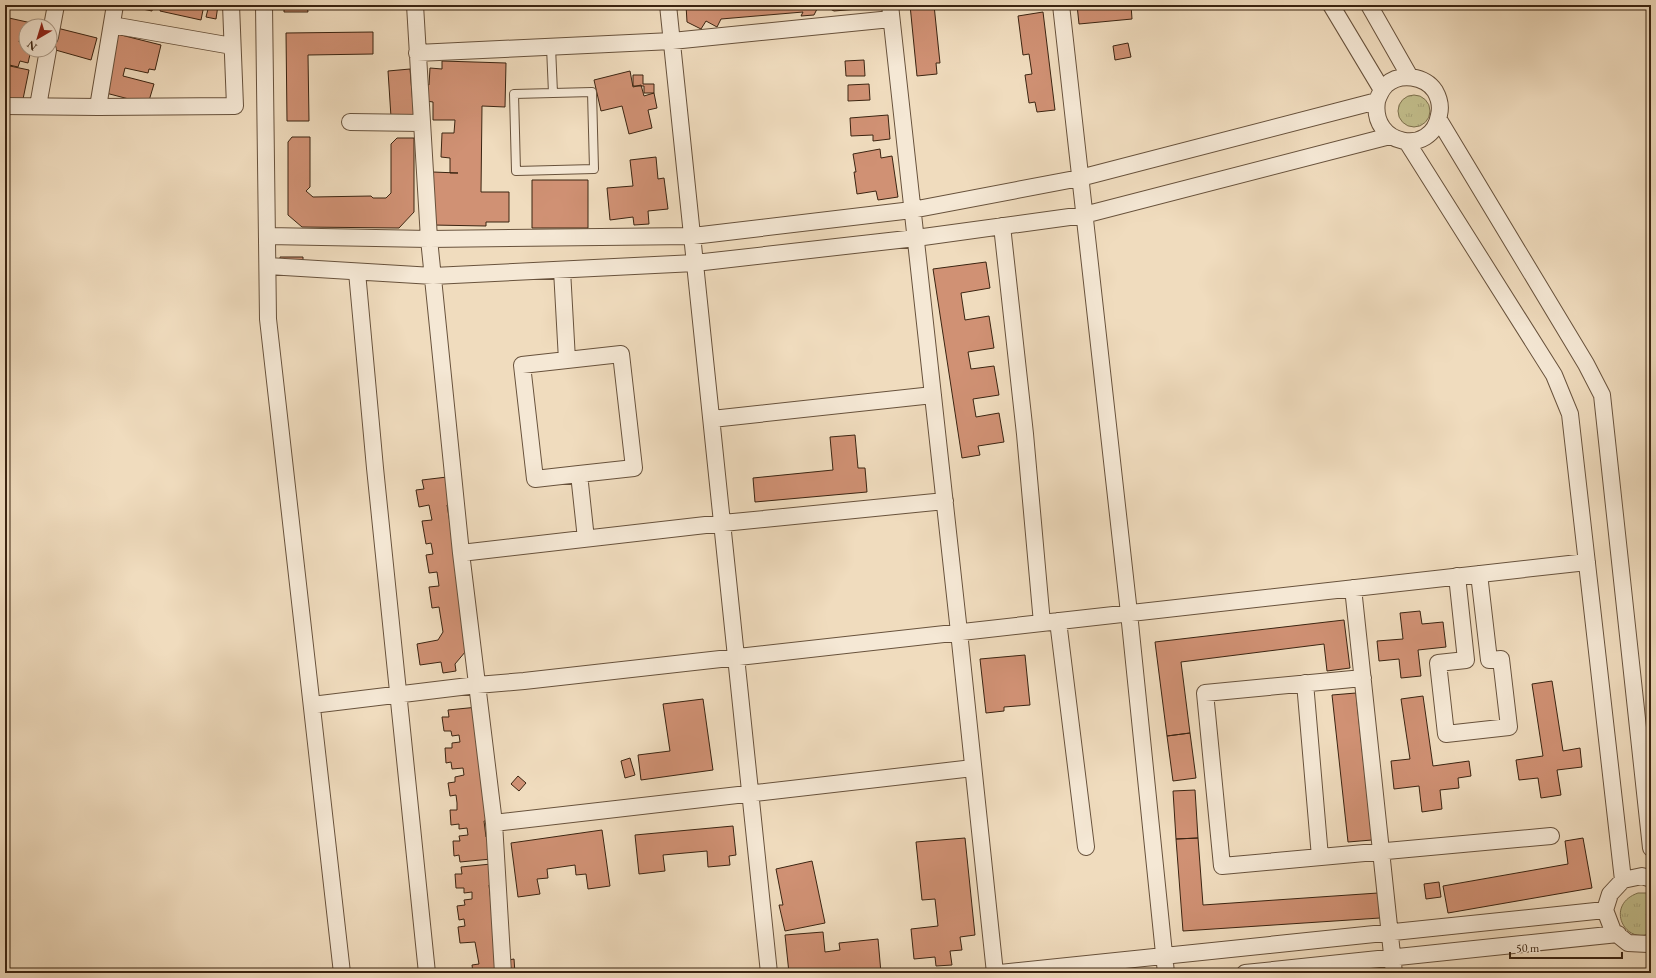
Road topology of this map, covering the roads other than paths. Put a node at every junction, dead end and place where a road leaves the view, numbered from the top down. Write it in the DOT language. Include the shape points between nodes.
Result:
graph roads {
  1 [pos="56,5"];
  2 [pos="116,5"];
  3 [pos="231,5"];
  4 [pos="264,5"];
  5 [pos="415,5"];
  6 [pos="668,5"];
  7 [pos="1061,5"];
  8 [pos="1331,5"];
  9 [pos="1369,5"];
  10 [pos="890,12"];
  11 [pos="54,18"];
  12 [pos="112,25"];
  13 [pos="672,41"];
  14 [pos="232,46"];
  15 [pos="551,47"];
  16 [pos="417,54"];
  17 [pos="47,58"];
  18 [pos="1410,77"];
  19 [pos="552,93"];
  20 [pos="1379,95"];
  21 [pos="5,106"];
  22 [pos="38,106"];
  23 [pos="98,107"];
  24 [pos="1439,120"];
  25 [pos="350,122"];
  26 [pos="422,123"];
  27 [pos="1390,136"];
  28 [pos="1408,142"];
  29 [pos="1080,178"];
  30 [pos="912,210"];
  31 [pos="1084,215"];
  32 [pos="1002,226"];
  33 [pos="268,236"];
  34 [pos="693,236"];
  35 [pos="916,238"];
  36 [pos="429,239"];
  37 [pos="695,263"];
  38 [pos="268,266"];
  39 [pos="562,270"];
  40 [pos="357,272"];
  41 [pos="433,276"];
  42 [pos="567,360"];
  43 [pos="933,395"];
  44 [pos="712,419"];
  45 [pos="579,474"];
  46 [pos="945,501"];
  47 [pos="723,523"];
  48 [pos="586,539"];
  49 [pos="461,553"];
  50 [pos="1587,562"];
  51 [pos="1479,574"];
  52 [pos="1457,576"];
  53 [pos="1353,588"];
  54 [pos="1129,613"];
  55 [pos="1050,622"];
  56 [pos="960,632"];
  57 [pos="736,657"];
  58 [pos="1362,678"];
  59 [pos="1305,683"];
  60 [pos="476,685"];
  61 [pos="398,695"];
  62 [pos="312,705"];
  63 [pos="974,768"];
  64 [pos="751,794"];
  65 [pos="494,823"];
  66 [pos="1551,836"];
  67 [pos="1086,847"];
  68 [pos="1651,848"];
  69 [pos="1381,851"];
  70 [pos="1320,857"];
  71 [pos="1651,879"];
  72 [pos="1623,880"];
  73 [pos="1605,910"];
  74 [pos="1390,933"];
  75 [pos="1618,934"];
  76 [pos="1651,942"];
  77 [pos="1165,956"];
  78 [pos="1393,965"];
  79 [pos="342,973"];
  80 [pos="427,973"];
  81 [pos="503,973"];
  82 [pos="769,973"];
  83 [pos="995,973"];
  84 [pos="1000,973"];
  85 [pos="1166,973"];
  86 [pos="1245,973"];
  1 -- 11 [label="street"];
  2 -- 12 [label="street"];
  3 -- 14 [label="street"];
  4 -- 33 [label="street"];
  5 -- 16 [label="street"];
  6 -- 13 [label="street"];
  7 -- 29 [label="street"];
  8 -- 20 [label="street"];
  9 -- 18 [label="street"];
  10 -- 13 [label="street"];
  10 -- 30 [label="street"];
  12 -- 14 [label="street"];
  12 -- 23 [label="street"];
  13 -- 15 [label="street"];
  13 -- 34 [label="street"];
  14 -- 23 [label="street" via="235,106"];
  15 -- 16 [label="street"];
  15 -- 19 [label="lane"];
  16 -- 26 [label="street"];
  17 -- 22 [label="street"];
  18 -- 20 [label="street" via="1394,80"];
  18 -- 24 [label="street" via="1420,79 1435,91 1439,100"];
  19 -- 19 [label="lane" via="514,94 516,171 594,169 592,92"];
  20 -- 27 [label="street" via="1375,109 1384,131"];
  20 -- 29 [label="street"];
  21 -- 22 [label="street"];
  22 -- 23 [label="street"];
  24 -- 28 [label="street" via="1423,138"];
  24 -- 68 [label="street" via="1586,364 1602,395"];
  25 -- 26 [label="street"];
  26 -- 36 [label="street"];
  27 -- 28 [label="street"];
  27 -- 31 [label="street"];
  28 -- 50 [label="street" via="1554,375 1570,414"];
  29 -- 30 [label="street"];
  29 -- 31 [label="street"];
  30 -- 34 [label="street"];
  30 -- 35 [label="street"];
  31 -- 32 [label="street"];
  31 -- 54 [label="street"];
  32 -- 35 [label="street"];
  32 -- 55 [label="street" via="1025,434"];
  33 -- 36 [label="street"];
  33 -- 38 [label="street"];
  34 -- 36 [label="street"];
  34 -- 37 [label="street"];
  35 -- 37 [label="street"];
  35 -- 43 [label="street"];
  36 -- 41 [label="street"];
  37 -- 39 [label="street"];
  37 -- 44 [label="street"];
  38 -- 40 [label="street"];
  38 -- 62 [label="street" via="268,319"];
  39 -- 41 [label="street"];
  39 -- 42 [label="street"];
  40 -- 41 [label="street"];
  40 -- 61 [label="street"];
  41 -- 49 [label="street"];
  42 -- 45 [label="street" via="522,365 535,479"];
  42 -- 45 [label="street" via="621,354 634,468"];
  43 -- 44 [label="street"];
  43 -- 46 [label="street"];
  44 -- 47 [label="street"];
  45 -- 48 [label="street"];
  46 -- 47 [label="street"];
  46 -- 56 [label="street"];
  47 -- 48 [label="street"];
  47 -- 57 [label="street"];
  48 -- 49 [label="street"];
  49 -- 60 [label="street"];
  50 -- 51 [label="street"];
  50 -- 72 [label="street"];
  51 -- 52 [label="street"];
  51 -- 52 [label="street" via="1488,660 1501,659 1509,727 1446,734 1438,663 1466,660"];
  52 -- 53 [label="street"];
  53 -- 54 [label="street"];
  53 -- 58 [label="street"];
  54 -- 55 [label="street"];
  54 -- 77 [label="street"];
  55 -- 56 [label="street"];
  55 -- 67 [label="street"];
  56 -- 57 [label="street"];
  56 -- 63 [label="street"];
  57 -- 60 [label="street"];
  57 -- 64 [label="street"];
  58 -- 59 [label="street"];
  58 -- 69 [label="street"];
  59 -- 70 [label="street"];
  59 -- 70 [label="street" via="1205,693 1222,866"];
  60 -- 61 [label="street"];
  60 -- 65 [label="street"];
  61 -- 62 [label="street"];
  61 -- 80 [label="street"];
  62 -- 79 [label="street"];
  63 -- 64 [label="street"];
  63 -- 83 [label="street"];
  64 -- 65 [label="street"];
  64 -- 82 [label="street"];
  65 -- 81 [label="street"];
  66 -- 69 [label="street"];
  69 -- 70 [label="street"];
  69 -- 74 [label="street"];
  71 -- 72 [label="street" via="1642,876"];
  72 -- 73 [label="street" via="1610,894"];
  73 -- 74 [label="street"];
  73 -- 75 [label="street" via="1613,931"];
  74 -- 77 [label="street"];
  74 -- 78 [label="street"];
  75 -- 76 [label="street" via="1628,943"];
  75 -- 78 [label="street"];
  77 -- 84 [label="street"];
  77 -- 85 [label="street"];
  78 -- 86 [label="street"];
}
